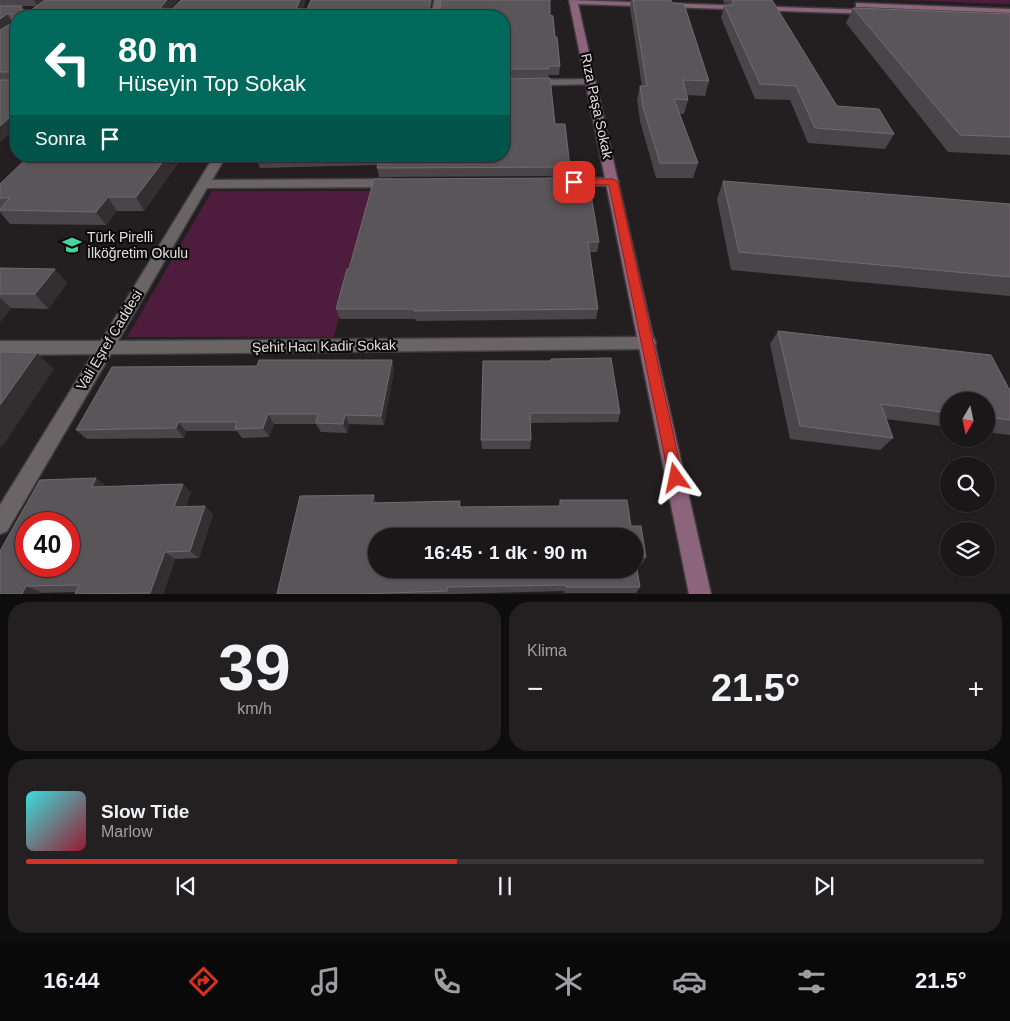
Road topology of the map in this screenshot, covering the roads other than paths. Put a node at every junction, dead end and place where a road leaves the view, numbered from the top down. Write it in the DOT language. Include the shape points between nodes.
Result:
graph roads {
  1 [pos="720,0"];
  2 [pos="574,1"];
  3 [pos="1010,11"];
  4 [pos="1010,17"];
  5 [pos="592,82"];
  6 [pos="510,83"];
  7 [pos="216,162"];
  8 [pos="535,182"];
  9 [pos="613,182"];
  10 [pos="408,183"];
  11 [pos="203,184"];
  12 [pos="648,343"];
  13 [pos="0,348"];
  14 [pos="104,348"];
  15 [pos="0,524"];
  16 [pos="700,594"];
  1 -- 3 [label="street"];
  2 -- 4 [label="street"];
  2 -- 5 [label="street, Rıza Paşa Sokak"];
  5 -- 6 [label="street"];
  5 -- 9 [label="street, Rıza Paşa Sokak"];
  7 -- 11 [label="street, Vali Eşref Caddesi"];
  8 -- 9 [label="street"];
  9 -- 12 [label="street, Rıza Paşa Sokak"];
  10 -- 11 [label="street"];
  11 -- 14 [label="street, Vali Eşref Caddesi"];
  12 -- 14 [label="street, Şehit Hacı Kadir Sokak"];
  12 -- 16 [label="street, Rıza Paşa Sokak"];
  13 -- 14 [label="street, Şehit Hacı Kadir Sokak"];
  14 -- 15 [label="street, Vali Eşref Caddesi"];
}
